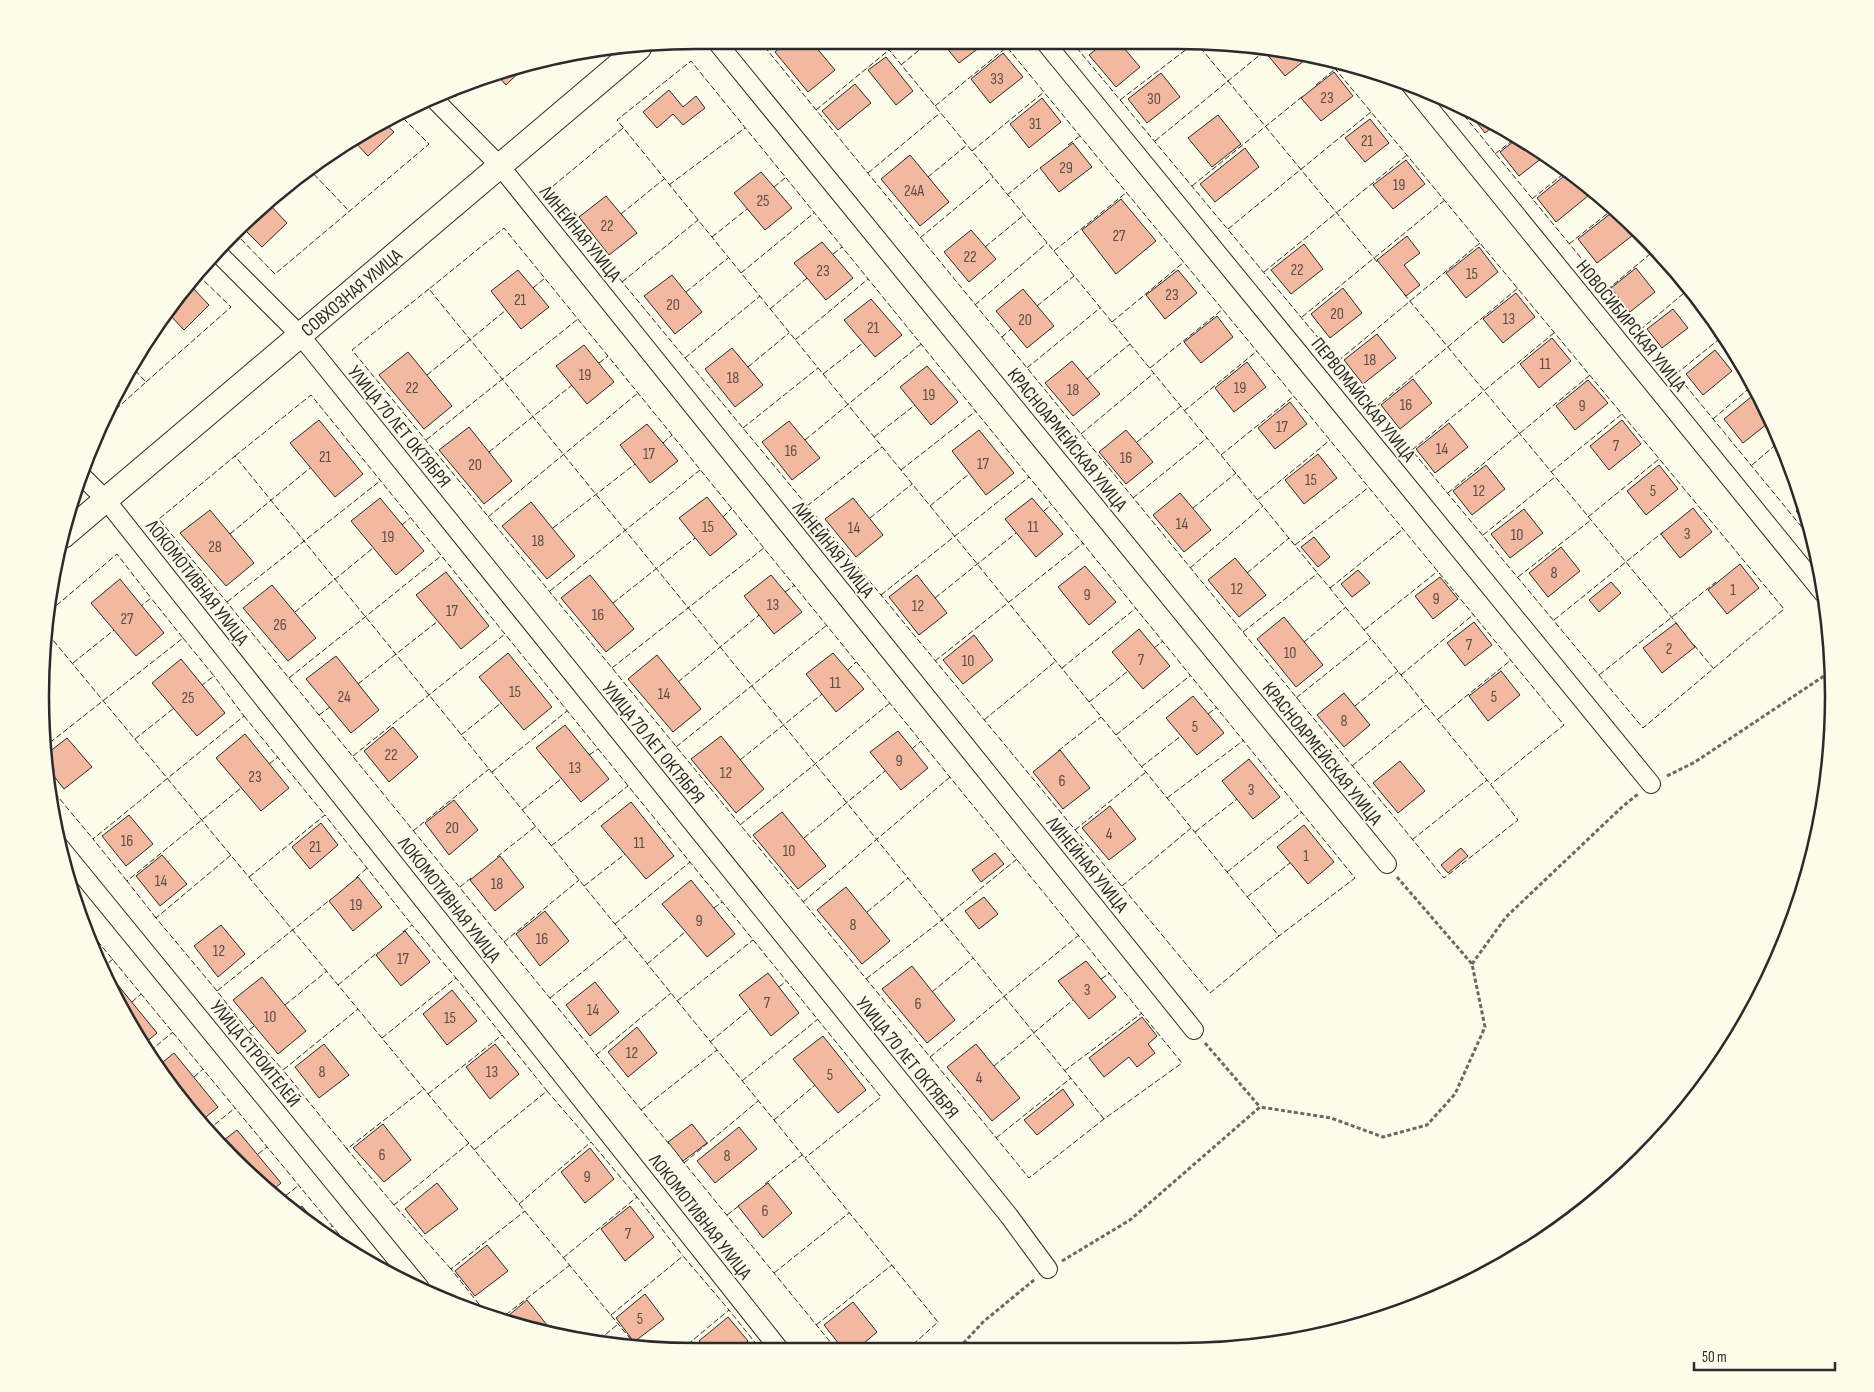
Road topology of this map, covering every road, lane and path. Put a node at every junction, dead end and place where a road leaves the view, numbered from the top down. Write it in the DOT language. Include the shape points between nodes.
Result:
graph roads {
  1 [pos="722,49"];
  2 [pos="1051,49"];
  3 [pos="634,52"];
  4 [pos="1419,95"];
  5 [pos="438,103"];
  6 [pos="500,166"];
  7 [pos="221,256"];
  8 [pos="300,335"];
  9 [pos="86,480"];
  10 [pos="106,500"];
  11 [pos="70,531"];
  12 [pos="1815,583"];
  13 [pos="1824,675"];
  14 [pos="1651,784"];
  15 [pos="70,859"];
  16 [pos="1387,864"];
  17 [pos="1472,964"];
  18 [pos="1194,1030"];
  19 [pos="1260,1108"];
  20 [pos="1048,1269"];
  21 [pos="412,1278"];
  22 [pos="774,1343"];
  23 [pos="964,1343"];
  1 -- 16 [label="street, КРАСНОАРМЕЙСКАЯ УЛИЦА"];
  2 -- 14 [label="street, ПЕРВОМАЙСКАЯ УЛИЦА"];
  3 -- 6 [label="street, СОВХОЗНАЯ УЛИЦА"];
  4 -- 12 [label="street, НОВОСИБИРСКАЯ УЛИЦА"];
  5 -- 6 [label="street, ЛИНЕЙНАЯ УЛИЦА"];
  6 -- 8 [label="street, СОВХОЗНАЯ УЛИЦА"];
  6 -- 18 [label="street, ЛИНЕЙНАЯ УЛИЦА"];
  7 -- 8 [label="street, УЛИЦА 70 ЛЕТ ОКТЯБРЯ"];
  8 -- 10 [label="street, СОВХОЗНАЯ УЛИЦА"];
  8 -- 20 [label="street, УЛИЦА 70 ЛЕТ ОКТЯБРЯ" via="1003,1208"];
  9 -- 10 [label="street, ЛОКОМОТИВНАЯ УЛИЦА"];
  10 -- 11 [label="street, СОВХОЗНАЯ УЛИЦА"];
  10 -- 22 [label="street, ЛОКОМОТИВНАЯ УЛИЦА"];
  13 -- 14 [label="path" via="1696,762"];
  14 -- 17 [label="path" via="1622,807 1506,917"];
  15 -- 21 [label="street, УЛИЦА СТРОИТЕЛЕЙ"];
  16 -- 17 [label="path"];
  17 -- 19 [label="path" via="1485,1026 1456,1094 1427,1125 1383,1137 1331,1118"];
  18 -- 19 [label="path"];
  19 -- 20 [label="path" via="1130,1220"];
  20 -- 23 [label="path" via="983,1322"];
}
